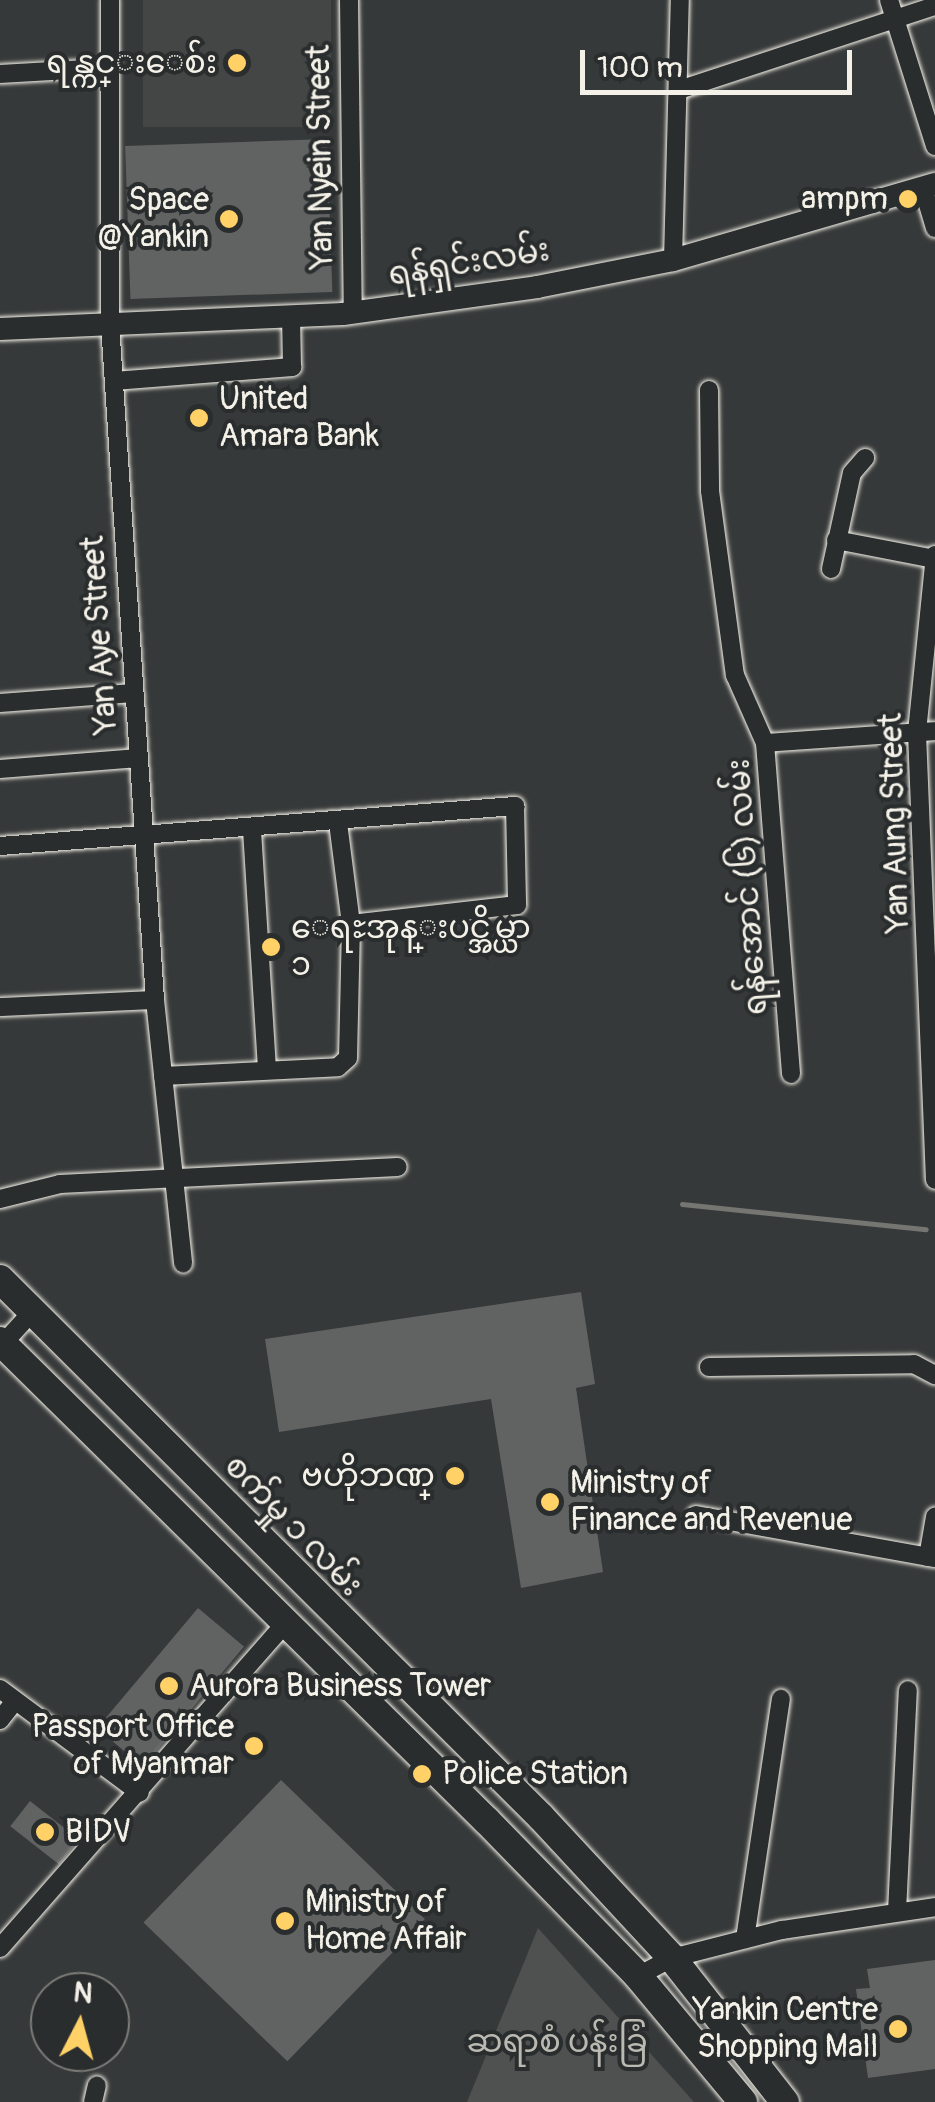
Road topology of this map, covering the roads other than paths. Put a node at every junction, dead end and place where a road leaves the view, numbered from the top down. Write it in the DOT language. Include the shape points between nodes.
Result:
graph roads {
  1 [pos="110,0"];
  2 [pos="349,0"];
  3 [pos="680,0"];
  4 [pos="889,0"];
  5 [pos="935,6"];
  6 [pos="896,20"];
  7 [pos="104,68"];
  8 [pos="0,74"];
  9 [pos="679,90"];
  10 [pos="935,146"];
  11 [pos="929,186"];
  12 [pos="935,228"];
  13 [pos="674,260"];
  14 [pos="353,313"];
  15 [pos="292,316"];
  16 [pos="110,324"];
  17 [pos="0,329"];
  18 [pos="114,381"];
  19 [pos="710,390"];
  20 [pos="865,458"];
  21 [pos="836,540"];
  22 [pos="935,558"];
  23 [pos="831,569"];
  24 [pos="134,693"];
  25 [pos="0,703"];
  26 [pos="926,732"];
  27 [pos="765,743"];
  28 [pos="139,758"];
  29 [pos="0,769"];
  30 [pos="338,822"];
  31 [pos="252,830"];
  32 [pos="144,840"];
  33 [pos="0,846"];
  34 [pos="351,924"];
  35 [pos="155,1000"];
  36 [pos="0,1007"];
  37 [pos="934,1029"];
  38 [pos="267,1070"];
  39 [pos="791,1074"];
  40 [pos="163,1076"];
  41 [pos="398,1167"];
  42 [pos="175,1180"];
  43 [pos="935,1180"];
  44 [pos="0,1198"];
  45 [pos="184,1264"];
  46 [pos="0,1279"];
  47 [pos="32,1312"];
  48 [pos="1,1344"];
  49 [pos="709,1367"];
  50 [pos="935,1375"];
  51 [pos="153,1431"];
  52 [pos="126,1464"];
  53 [pos="696,1515"];
  54 [pos="935,1517"];
  55 [pos="273,1556"];
  56 [pos="932,1558"];
  57 [pos="246,1584"];
  58 [pos="285,1624"];
  59 [pos="908,1690"];
  60 [pos="7,1696"];
  61 [pos="781,1699"];
  62 [pos="0,1720"];
  63 [pos="140,1793"];
  64 [pos="935,1907"];
  65 [pos="897,1912"];
  66 [pos="745,1940"];
  67 [pos="0,1948"];
  68 [pos="664,1950"];
  69 [pos="638,1976"];
  70 [pos="781,2095"];
  71 [pos="742,2102"];
  1 -- 7 [label="street, Yan Aye Street"];
  2 -- 14 [label="street, Yan Nyein Street"];
  3 -- 9 [label="street"];
  4 -- 6 [label="street"];
  5 -- 6 [label="street"];
  6 -- 9 [label="street"];
  6 -- 10 [label="street"];
  7 -- 8 [label="street"];
  7 -- 16 [label="street, Yan Aye Street"];
  9 -- 13 [label="street"];
  11 -- 12 [label="street"];
  11 -- 13 [label="main road, ရန်ရှင်းလမ်း"];
  13 -- 14 [label="main road, ရန်ရှင်းလမ်း"];
  14 -- 15 [label="main road, ရန်ရှင်းလမ်း"];
  15 -- 16 [label="main road, ရန်ရှင်းလမ်း"];
  15 -- 18 [label="street" via="294,363 286,369"];
  16 -- 17 [label="main road, ရန်ရှင်းလမ်း"];
  16 -- 18 [label="street, Yan Aye Street"];
  18 -- 24 [label="street, Yan Aye Street"];
  19 -- 27 [label="street" via="710,492 735,675"];
  20 -- 21 [label="street" via="852,472"];
  21 -- 22 [label="street"];
  21 -- 23 [label="street"];
  22 -- 26 [label="street, Yan Aung Street"];
  24 -- 25 [label="street"];
  24 -- 28 [label="street, Yan Aye Street"];
  26 -- 27 [label="street, ရန်အောင် (၆) လမ်း"];
  26 -- 37 [label="street, Yan Aung Street"];
  27 -- 39 [label="street, ရန်အောင် (၆) လမ်း"];
  28 -- 29 [label="street"];
  28 -- 32 [label="street, Yan Aye Street"];
  30 -- 31 [label="street"];
  30 -- 34 [label="street"];
  30 -- 34 [label="street" via="516,810 517,905"];
  31 -- 32 [label="street"];
  31 -- 38 [label="street"];
  32 -- 33 [label="street"];
  32 -- 35 [label="street, Yan Aye Street"];
  34 -- 38 [label="street" via="348,1058 338,1067"];
  35 -- 36 [label="street"];
  35 -- 40 [label="street, Yan Aye Street"];
  37 -- 43 [label="street, Yan Aung Street"];
  38 -- 40 [label="street"];
  40 -- 42 [label="street, Yan Aye Street"];
  41 -- 42 [label="street"];
  42 -- 44 [label="street" via="60,1184"];
  42 -- 45 [label="street, Yan Aye Street"];
  46 -- 47 [label="main road, စက်မှု ၁ လမ်း"];
  47 -- 48 [label="street"];
  47 -- 51 [label="main road, စက်မှု ၁ လမ်း"];
  48 -- 52 [label="main road"];
  49 -- 50 [label="street" via="914,1364"];
  51 -- 52 [label="main road"];
  51 -- 55 [label="main road, စက်မှု ၁ လမ်း"];
  52 -- 57 [label="main road"];
  53 -- 56 [label="street"];
  54 -- 56 [label="street"];
  55 -- 57 [label="main road"];
  55 -- 68 [label="main road, စက်မှု ၁ လမ်း"];
  57 -- 58 [label="main road"];
  58 -- 63 [label="street"];
  58 -- 69 [label="main road"];
  59 -- 65 [label="street"];
  60 -- 62 [label="street"];
  60 -- 63 [label="street"];
  61 -- 66 [label="street"];
  63 -- 67 [label="street"];
  64 -- 65 [label="street"];
  65 -- 66 [label="street"];
  66 -- 68 [label="street"];
  68 -- 69 [label="street"];
  68 -- 70 [label="main road"];
  69 -- 71 [label="main road"];
}
